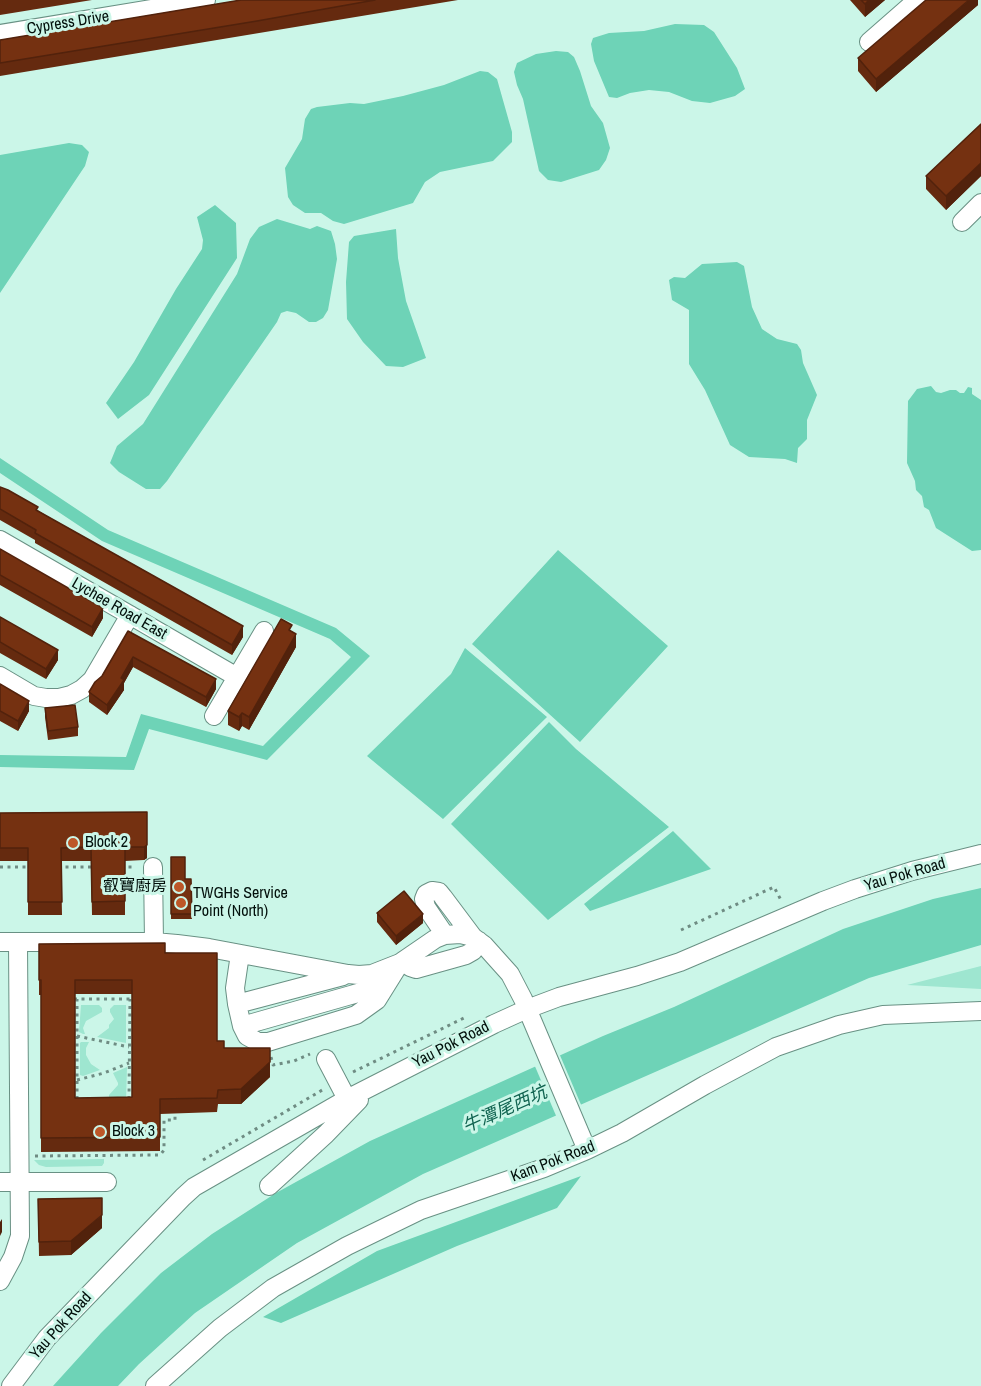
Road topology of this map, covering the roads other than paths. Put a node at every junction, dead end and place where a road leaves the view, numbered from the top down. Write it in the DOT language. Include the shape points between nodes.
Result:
graph roads {
  1 [pos="206,0"];
  2 [pos="917,0"];
  3 [pos="0,34"];
  4 [pos="869,42"];
  5 [pos="981,203"];
  6 [pos="962,222"];
  7 [pos="0,540"];
  8 [pos="130,615"];
  9 [pos="264,631"];
  10 [pos="0,676"];
  11 [pos="237,677"];
  12 [pos="214,716"];
  13 [pos="981,854"];
  14 [pos="145,867"];
  15 [pos="445,934"];
  16 [pos="476,939"];
  17 [pos="9,942"];
  18 [pos="154,942"];
  19 [pos="240,954"];
  20 [pos="402,961"];
  21 [pos="348,974"];
  22 [pos="237,1004"];
  23 [pos="527,1009"];
  24 [pos="981,1011"];
  25 [pos="326,1059"];
  26 [pos="370,1088"];
  27 [pos="347,1099"];
  28 [pos="587,1150"];
  29 [pos="0,1182"];
  30 [pos="19,1182"];
  31 [pos="107,1182"];
  32 [pos="269,1186"];
  33 [pos="0,1281"];
  34 [pos="11,1386"];
  35 [pos="155,1386"];
  1 -- 3 [label="street, Cypress Drive"];
  2 -- 4 [label="street"];
  5 -- 6 [label="street"];
  7 -- 8 [label="street, Lychee Road East"];
  8 -- 10 [label="street" via="92,680 71,695 34,696"];
  8 -- 11 [label="street, Lychee Road East"];
  9 -- 11 [label="street"];
  11 -- 12 [label="street"];
  13 -- 23 [label="street, Yau Pok Road" via="855,889 680,963"];
  14 -- 18 [label="street"];
  15 -- 16 [label="street"];
  15 -- 16 [label="street" via="426,907 424,899 432,891 439,892"];
  15 -- 20 [label="street"];
  16 -- 20 [label="street" via="473,951 466,955 421,968"];
  16 -- 23 [label="street" via="510,974"];
  17 -- 18 [label="street"];
  17 -- 30 [label="street"];
  18 -- 19 [label="street"];
  19 -- 21 [label="street"];
  19 -- 22 [label="street"];
  20 -- 21 [label="street" via="372,974"];
  20 -- 22 [label="street" via="377,1000 356,1015 268,1042 247,1036"];
  21 -- 22 [label="street"];
  23 -- 26 [label="street, Yau Pok Road"];
  23 -- 28 [label="street"];
  24 -- 28 [label="street, Kam Pok Road" via="883,1015 838,1025 776,1047"];
  25 -- 27 [label="street"];
  26 -- 27 [label="street, Yau Pok Road"];
  26 -- 32 [label="street"];
  27 -- 34 [label="street, Yau Pok Road" via="194,1187 46,1338"];
  28 -- 35 [label="street, Kam Pok Road" via="421,1209 347,1246 273,1288 220,1328"];
  29 -- 30 [label="street"];
  30 -- 31 [label="street"];
  30 -- 33 [label="street" via="20,1236"];
}
